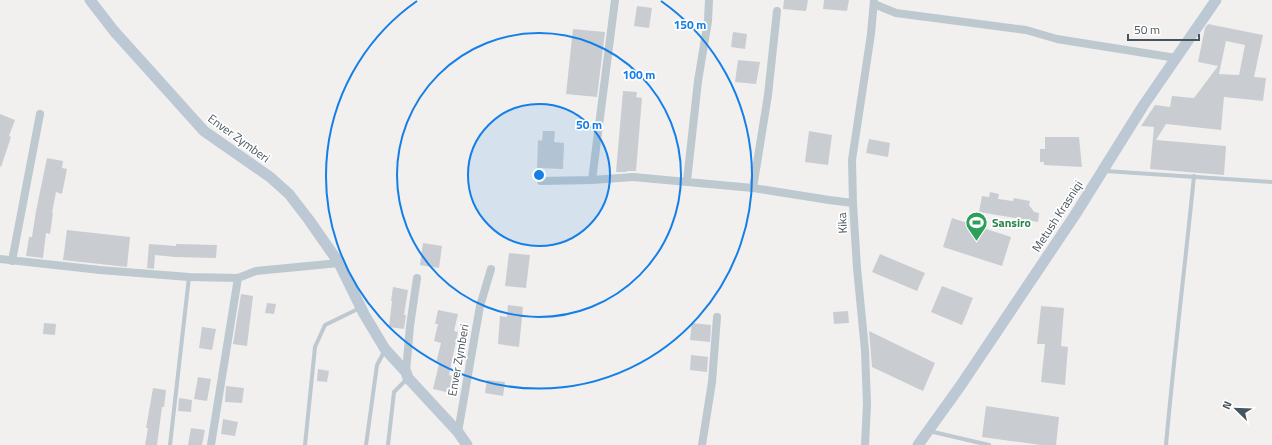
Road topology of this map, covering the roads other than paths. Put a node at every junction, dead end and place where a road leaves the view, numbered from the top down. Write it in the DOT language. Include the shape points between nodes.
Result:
graph roads {
  1 [pos="90,0"];
  2 [pos="614,0"];
  3 [pos="709,0"];
  4 [pos="1216,0"];
  5 [pos="874,2"];
  6 [pos="776,11"];
  7 [pos="1176,58"];
  8 [pos="40,114"];
  9 [pos="1102,170"];
  10 [pos="1194,176"];
  11 [pos="592,180"];
  12 [pos="541,181"];
  13 [pos="687,181"];
  14 [pos="1272,182"];
  15 [pos="753,188"];
  16 [pos="853,203"];
  17 [pos="0,259"];
  18 [pos="12,261"];
  19 [pos="339,263"];
  20 [pos="491,269"];
  21 [pos="189,277"];
  22 [pos="238,278"];
  23 [pos="417,278"];
  24 [pos="361,308"];
  25 [pos="717,317"];
  26 [pos="385,349"];
  27 [pos="407,375"];
  28 [pos="928,431"];
  29 [pos="458,432"];
  30 [pos="170,445"];
  31 [pos="211,445"];
  32 [pos="305,445"];
  33 [pos="366,445"];
  34 [pos="388,445"];
  35 [pos="467,445"];
  36 [pos="702,445"];
  37 [pos="865,445"];
  38 [pos="918,445"];
  39 [pos="989,445"];
  40 [pos="1166,445"];
  1 -- 19 [label="street, Enver Zymberi" via="114,31 204,131 270,177 289,194"];
  2 -- 11 [label="street"];
  3 -- 13 [label="street"];
  4 -- 7 [label="street, Metush Krasniqi"];
  5 -- 7 [label="street" via="896,13 1026,30 1057,39"];
  5 -- 16 [label="street, Kika" via="868,60 852,160"];
  6 -- 15 [label="street" via="768,95"];
  7 -- 9 [label="street, Metush Krasniqi"];
  8 -- 18 [label="street"];
  9 -- 10 [label="lane"];
  9 -- 28 [label="street, Metush Krasniqi" via="966,378"];
  10 -- 14 [label="lane"];
  10 -- 40 [label="lane"];
  11 -- 12 [label="street"];
  11 -- 13 [label="street" via="633,177"];
  13 -- 15 [label="street"];
  15 -- 16 [label="street"];
  16 -- 37 [label="street, Kika" via="865,350"];
  17 -- 18 [label="street"];
  18 -- 21 [label="street"];
  19 -- 22 [label="street" via="256,271"];
  19 -- 24 [label="street, Enver Zymberi"];
  20 -- 29 [label="street, Enver Zymberi" via="480,306"];
  21 -- 22 [label="street"];
  21 -- 30 [label="lane"];
  22 -- 31 [label="street"];
  23 -- 27 [label="street" via="410,326"];
  24 -- 26 [label="street, Enver Zymberi"];
  24 -- 32 [label="lane" via="325,325 316,347"];
  25 -- 36 [label="street" via="712,382"];
  26 -- 27 [label="street, Enver Zymberi"];
  26 -- 33 [label="lane" via="377,365"];
  27 -- 29 [label="street, Enver Zymberi"];
  27 -- 34 [label="lane" via="394,392"];
  28 -- 38 [label="street, Metush Krasniqi"];
  28 -- 39 [label="lane"];
  29 -- 35 [label="street, Enver Zymberi"];
}
